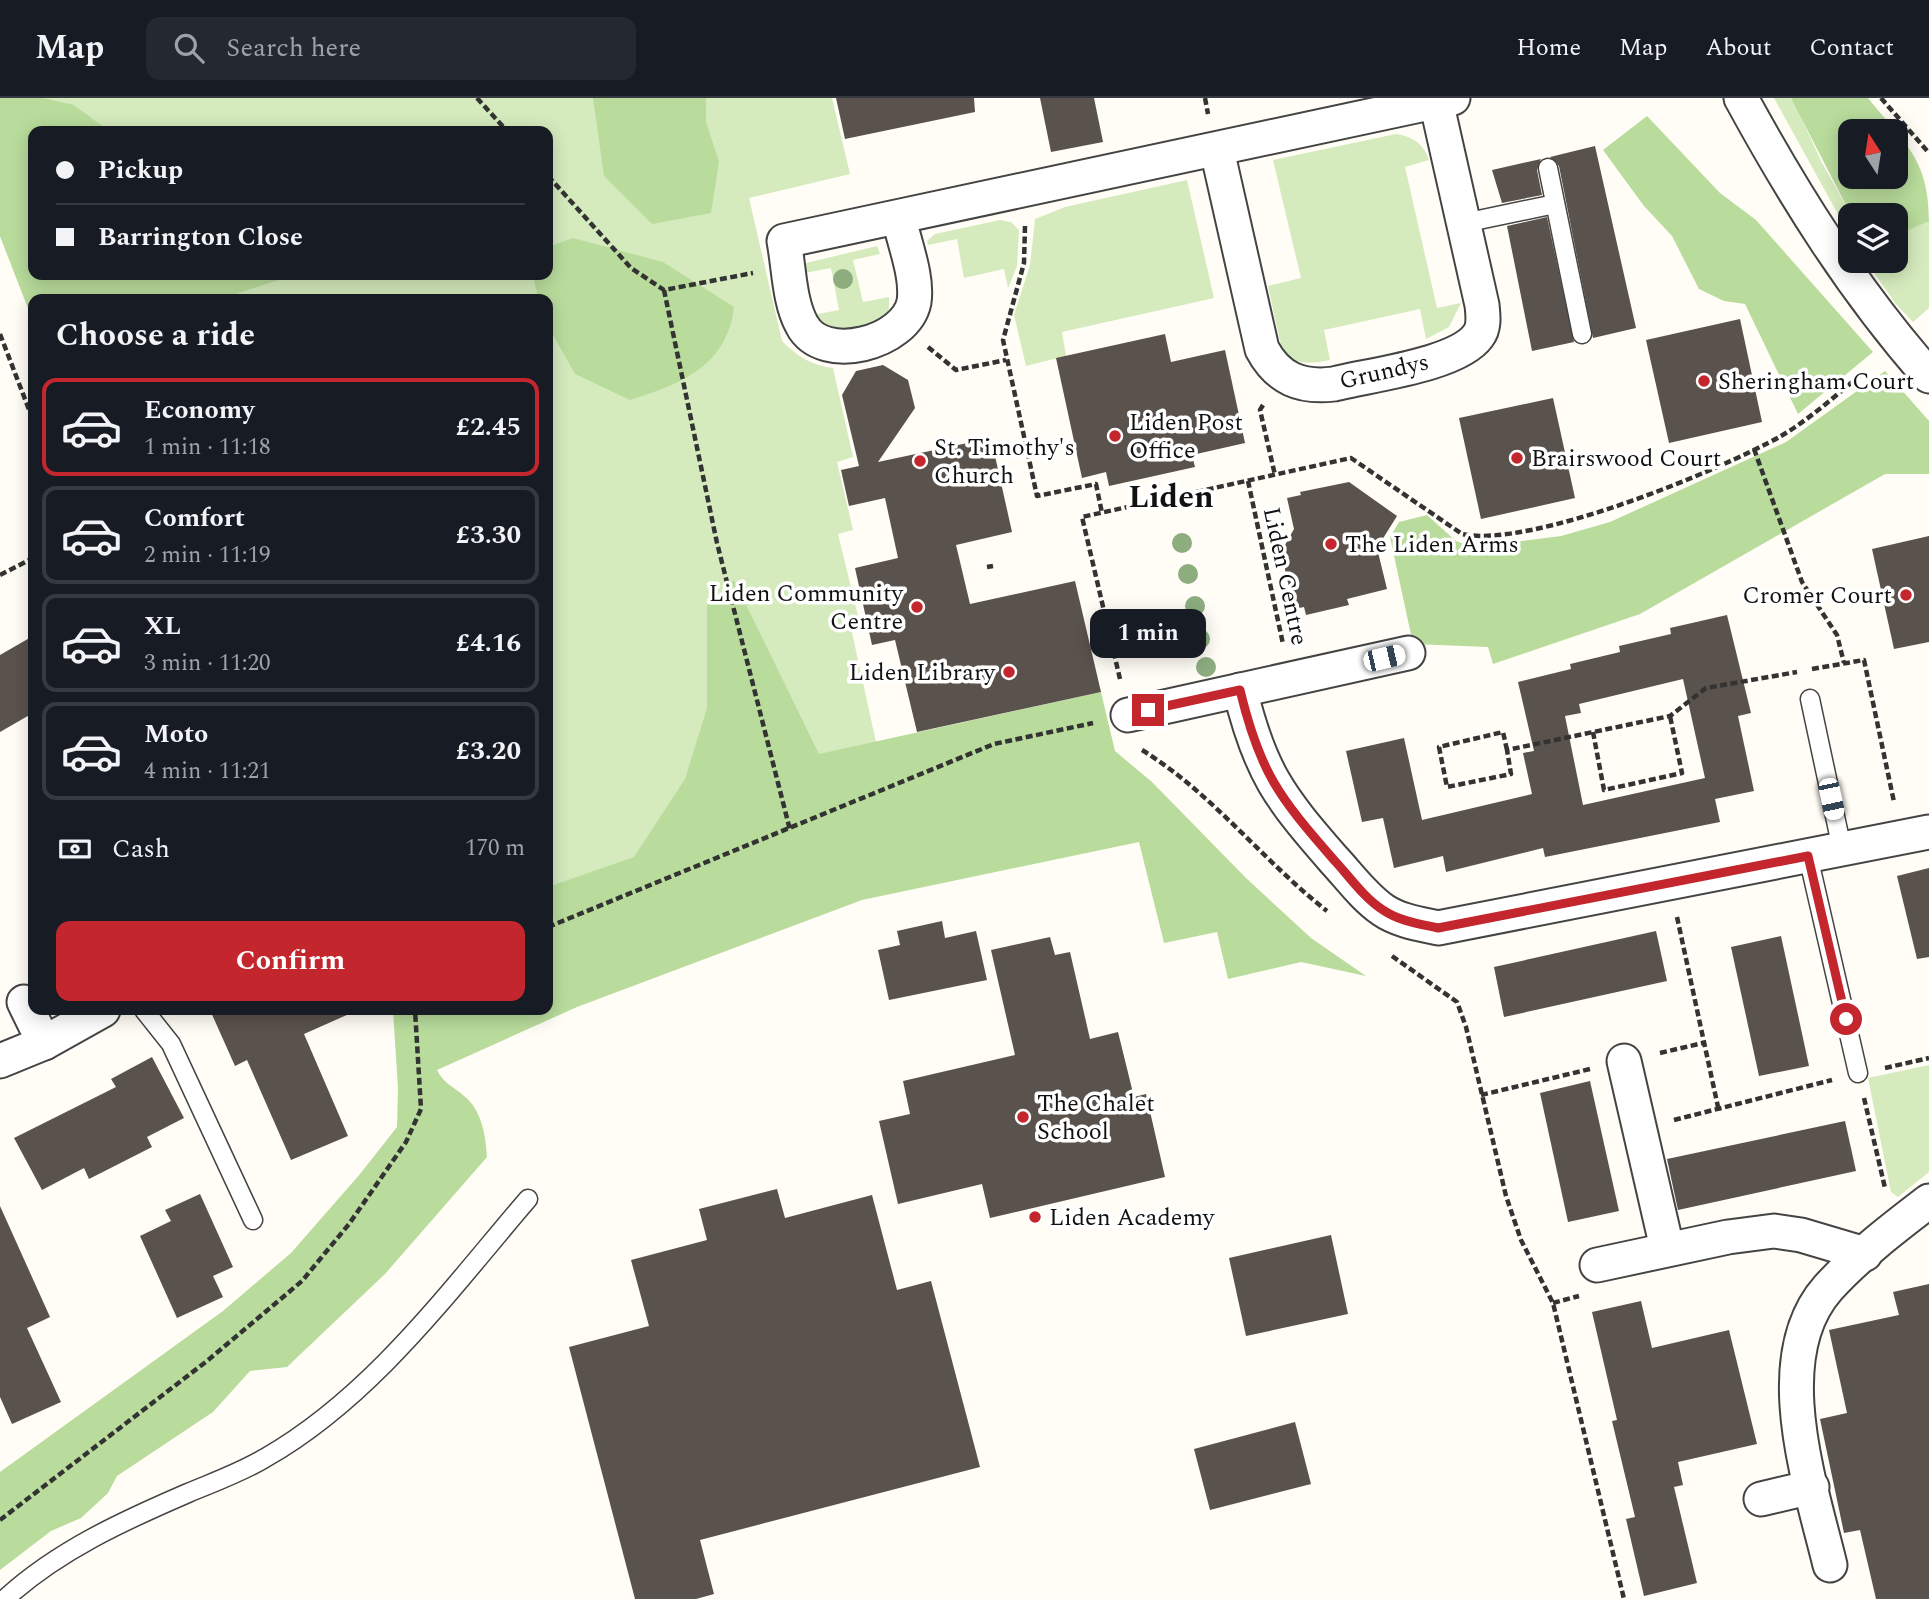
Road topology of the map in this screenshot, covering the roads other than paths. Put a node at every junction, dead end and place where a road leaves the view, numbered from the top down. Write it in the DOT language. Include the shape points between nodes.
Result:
graph roads {
  1 [pos="1741,98"];
  2 [pos="1445,100"];
  3 [pos="1217,150"];
  4 [pos="1548,168"];
  5 [pos="1555,204"];
  6 [pos="899,218"];
  7 [pos="1464,223"];
  8 [pos="1583,334"];
  9 [pos="1929,376"];
  10 [pos="1408,653"];
  11 [pos="1240,690"];
  12 [pos="1810,699"];
  13 [pos="1115,727"];
  14 [pos="1915,834"];
  15 [pos="1842,849"];
  16 [pos="1808,856"];
  17 [pos="24,1002"];
  18 [pos="28,1010"];
  19 [pos="30,1015"];
  20 [pos="94,1015"];
  21 [pos="148,1015"];
  22 [pos="44,1043"];
  23 [pos="0,1061"];
  24 [pos="1624,1061"];
  25 [pos="1858,1073"];
  26 [pos="528,1199"];
  27 [pos="1929,1201"];
  28 [pos="253,1220"];
  29 [pos="1667,1248"];
  30 [pos="1865,1254"];
  31 [pos="1597,1265"];
  32 [pos="1812,1487"];
  33 [pos="1761,1499"];
  34 [pos="1830,1565"];
  35 [pos="5,1599"];
  1 -- 9 [label="street" via="1829,247"];
  2 -- 3 [label="street, Grundys"];
  2 -- 7 [label="street, Grundys"];
  3 -- 6 [label="street, Grundys"];
  3 -- 7 [label="street, Grundys" via="1262,349 1279,374 1301,383 1334,384 1437,359 1479,336 1482,305"];
  4 -- 5 [label="lane"];
  5 -- 7 [label="lane"];
  5 -- 8 [label="lane"];
  6 -- 6 [label="street, Grundys" via="914,288 914,302 902,324 881,338 826,345 802,327 784,242"];
  10 -- 11 [label="street"];
  11 -- 13 [label="street"];
  11 -- 16 [label="street" via="1252,740 1285,804 1382,910 1438,928"];
  12 -- 15 [label="lane"];
  14 -- 15 [label="street"];
  15 -- 16 [label="street"];
  16 -- 25 [label="lane"];
  17 -- 18 [label="street"];
  19 -- 22 [label="street"];
  20 -- 22 [label="street"];
  21 -- 28 [label="lane" via="172,1044"];
  22 -- 23 [label="street"];
  24 -- 29 [label="street"];
  26 -- 35 [label="lane" via="367,1381 299,1436 228,1478 96,1536 29,1577"];
  27 -- 30 [label="street"];
  29 -- 30 [label="street" via="1774,1231"];
  29 -- 31 [label="street"];
  30 -- 32 [label="street" via="1826,1289 1796,1362 1798,1409"];
  32 -- 33 [label="street"];
  32 -- 34 [label="street"];
}
